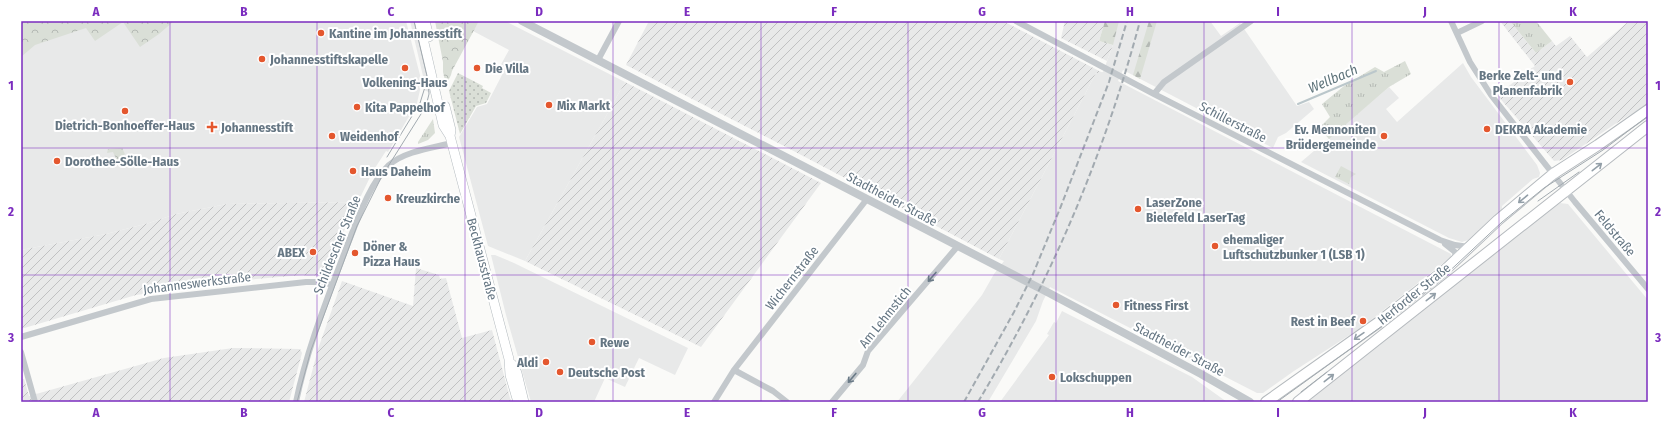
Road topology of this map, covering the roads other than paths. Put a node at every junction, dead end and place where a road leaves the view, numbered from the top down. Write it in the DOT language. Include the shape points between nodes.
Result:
graph roads {
  1 [pos="419,21"];
  2 [pos="425,21"];
  3 [pos="522,21"];
  4 [pos="619,21"];
  5 [pos="1016,21"];
  6 [pos="1251,21"];
  7 [pos="1452,21"];
  8 [pos="1482,21"];
  9 [pos="1457,33"];
  10 [pos="598,60"];
  11 [pos="1154,94"];
  12 [pos="1648,110"];
  13 [pos="1648,126"];
  14 [pos="451,139"];
  15 [pos="1553,174"];
  16 [pos="1566,191"];
  17 [pos="867,199"];
  18 [pos="1440,240"];
  19 [pos="957,247"];
  20 [pos="1469,247"];
  21 [pos="1456,259"];
  22 [pos="332,285"];
  23 [pos="1648,289"];
  24 [pos="21,337"];
  25 [pos="21,352"];
  26 [pos="509,359"];
  27 [pos="734,370"];
  28 [pos="35,402"];
  29 [pos="296,402"];
  30 [pos="518,402"];
  31 [pos="524,402"];
  32 [pos="714,402"];
  33 [pos="787,402"];
  34 [pos="832,402"];
  35 [pos="1250,402"];
  36 [pos="1266,402"];
  37 [pos="1298,402"];
  1 -- 14 [label="main road, Beckhausstraße" via="444,125"];
  2 -- 14 [label="main road, Beckhausstraße" via="450,124"];
  3 -- 10 [label="street, Stadtheider Straße"];
  4 -- 10 [label="street"];
  5 -- 11 [label="street, Schillerstraße"];
  6 -- 11 [label="street" via="1164,82"];
  7 -- 9 [label="street"];
  8 -- 9 [label="street"];
  9 -- 15 [label="street" via="1470,62 1491,95"];
  10 -- 17 [label="street, Stadtheider Straße"];
  11 -- 18 [label="street, Schillerstraße"];
  12 -- 15 [label="main road, Herforder Straße"];
  16 -- 13 [label="main road, Herforder Straße, one-way"];
  14 -- 22 [label="street, Schildescher Straße" via="403,157 383,172 364,205"];
  14 -- 26 [label="main road, Beckhausstraße"];
  15 -- 16 [label="street"];
  15 -- 20 [label="main road, Herforder Straße, one-way"];
  16 -- 23 [label="street, Feldstraße"];
  37 -- 16 [label="main road, Herforder Straße, one-way"];
  17 -- 19 [label="street, Stadtheider Straße"];
  17 -- 27 [label="street, Wichernstraße"];
  18 -- 20 [label="street, Schillerstraße"];
  18 -- 21 [label="street, Schillerstraße" via="1455,252"];
  19 -- 34 [label="street, Am Lehmstich, one-way" via="868,351 863,365"];
  19 -- 35 [label="street, Stadtheider Straße" via="1050,293"];
  20 -- 21 [label="main road, Herforder Straße"];
  21 -- 36 [label="main road, Herforder Straße, one-way" via="1379,322"];
  22 -- 24 [label="street, Johanneswerkstraße" via="306,282 159,297"];
  22 -- 29 [label="street, Schildescher Straße" via="307,356"];
  25 -- 28 [label="street"];
  26 -- 30 [label="main road, Beckhausstraße" via="510,375"];
  26 -- 31 [label="main road, Beckhausstraße"];
  27 -- 32 [label="street, Wichernstraße"];
  27 -- 33 [label="street" via="773,391"];
}
